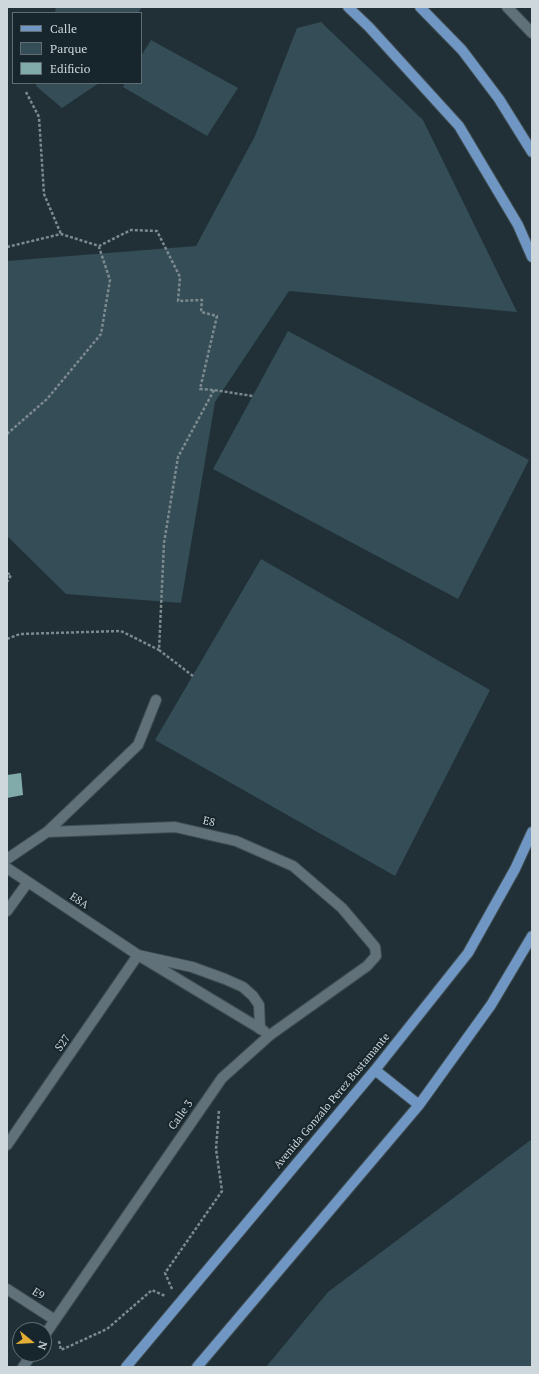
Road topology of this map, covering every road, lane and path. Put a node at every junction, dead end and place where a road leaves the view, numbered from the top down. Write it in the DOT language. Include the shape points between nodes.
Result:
graph roads {
  1 [pos="348,7"];
  2 [pos="420,7"];
  3 [pos="507,7"];
  4 [pos="531,32"];
  5 [pos="26,92"];
  6 [pos="532,152"];
  7 [pos="61,234"];
  8 [pos="99,246"];
  9 [pos="7,247"];
  10 [pos="532,257"];
  11 [pos="214,390"];
  12 [pos="253,396"];
  13 [pos="7,434"];
  14 [pos="7,573"];
  15 [pos="7,582"];
  16 [pos="7,639"];
  17 [pos="159,650"];
  18 [pos="193,676"];
  19 [pos="156,700"];
  20 [pos="47,832"];
  21 [pos="532,832"];
  22 [pos="7,859"];
  23 [pos="7,868"];
  24 [pos="28,882"];
  25 [pos="7,911"];
  26 [pos="532,936"];
  27 [pos="375,947"];
  28 [pos="138,955"];
  29 [pos="260,1029"];
  30 [pos="270,1035"];
  31 [pos="375,1070"];
  32 [pos="419,1105"];
  33 [pos="219,1109"];
  34 [pos="7,1145"];
  35 [pos="7,1289"];
  36 [pos="179,1303"];
  37 [pos="55,1320"];
  38 [pos="52,1324"];
  39 [pos="126,1367"];
  40 [pos="197,1367"];
  1 -- 10 [label="main road" via="459,126 518,225"];
  2 -- 6 [label="main road" via="462,50 499,100"];
  3 -- 4 [label="street"];
  5 -- 7 [label="path" via="40,117 44,194"];
  7 -- 8 [label="path"];
  7 -- 9 [label="path"];
  8 -- 11 [label="path" via="131,230 157,231 180,277 178,301 202,300 201,312 217,316 200,389"];
  8 -- 13 [label="path" via="110,280 101,334 46,399"];
  11 -- 12 [label="path"];
  11 -- 17 [label="path" via="178,457 164,543"];
  14 -- 15 [label="path" via="12,575"];
  16 -- 17 [label="path" via="20,634 121,631"];
  17 -- 18 [label="path"];
  19 -- 20 [label="street" via="138,745"];
  20 -- 22 [label="street"];
  20 -- 27 [label="street, E8" via="175,827 236,841 293,866 342,908"];
  21 -- 31 [label="main road, Avenida Gonzalo Perez Bustamante" via="515,869 468,953"];
  23 -- 24 [label="street, E8A"];
  24 -- 25 [label="street"];
  24 -- 28 [label="street, E8A"];
  26 -- 32 [label="main road" via="491,1005"];
  27 -- 30 [label="street, Calle 3" via="376,956 367,966"];
  28 -- 29 [label="street, E8A"];
  28 -- 29 [label="street, E8A" via="192,967 243,987 259,1004"];
  28 -- 34 [label="street, S27"];
  29 -- 30 [label="street, E8A"];
  30 -- 37 [label="street, Calle 3" via="222,1078"];
  31 -- 32 [label="main road"];
  31 -- 36 [label="main road, Avenida Gonzalo Perez Bustamante"];
  32 -- 40 [label="main road"];
  33 -- 36 [label="path" via="216,1148 222,1192 165,1273"];
  35 -- 37 [label="street, E9"];
  36 -- 37 [label="path" via="152,1290 108,1329 61,1350"];
  36 -- 39 [label="main road, Avenida Gonzalo Perez Bustamante"];
  37 -- 38 [label="street, Calle 3"];
}
